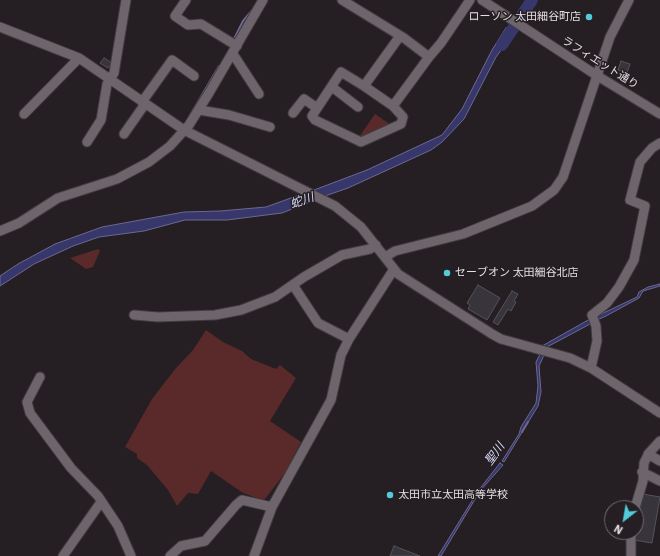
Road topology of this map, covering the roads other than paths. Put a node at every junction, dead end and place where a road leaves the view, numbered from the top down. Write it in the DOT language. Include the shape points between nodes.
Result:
graph roads {
  1 [pos="126,0"];
  2 [pos="186,0"];
  3 [pos="263,0"];
  4 [pos="342,0"];
  5 [pos="470,0"];
  6 [pos="482,0"];
  7 [pos="629,0"];
  8 [pos="0,29"];
  9 [pos="400,36"];
  10 [pos="235,50"];
  11 [pos="429,57"];
  12 [pos="79,58"];
  13 [pos="596,75"];
  14 [pos="194,76"];
  15 [pos="111,78"];
  16 [pos="364,86"];
  17 [pos="332,87"];
  18 [pos="259,94"];
  19 [pos="144,103"];
  20 [pos="392,106"];
  21 [pos="358,107"];
  22 [pos="317,108"];
  23 [pos="199,110"];
  24 [pos="293,113"];
  25 [pos="24,114"];
  26 [pos="660,114"];
  27 [pos="270,127"];
  28 [pos="184,130"];
  29 [pos="124,134"];
  30 [pos="87,142"];
  31 [pos="660,144"];
  32 [pos="0,231"];
  33 [pos="376,245"];
  34 [pos="385,257"];
  35 [pos="394,269"];
  36 [pos="293,285"];
  37 [pos="134,315"];
  38 [pos="349,339"];
  39 [pos="591,368"];
  40 [pos="40,377"];
  41 [pos="660,413"];
  42 [pos="660,441"];
  43 [pos="648,454"];
  44 [pos="660,461"];
  45 [pos="642,472"];
  46 [pos="660,481"];
  47 [pos="637,500"];
  48 [pos="101,502"];
  49 [pos="272,507"];
  50 [pos="631,540"];
  51 [pos="63,556"];
  52 [pos="131,556"];
  53 [pos="170,556"];
  54 [pos="254,556"];
  55 [pos="631,556"];
  1 -- 15 [label="street" via="114,73"];
  2 -- 10 [label="street" via="175,16 188,25 201,24"];
  3 -- 10 [label="street"];
  4 -- 9 [label="street"];
  5 -- 11 [label="street"];
  6 -- 13 [label="street, ラフィエット通り"];
  7 -- 13 [label="street" via="610,37"];
  8 -- 12 [label="street"];
  9 -- 11 [label="street"];
  9 -- 16 [label="street"];
  10 -- 18 [label="street"];
  10 -- 23 [label="street"];
  11 -- 20 [label="street"];
  12 -- 15 [label="street"];
  12 -- 25 [label="street"];
  13 -- 26 [label="street, ラフィエット通り"];
  13 -- 34 [label="street" via="562,177 554,190 532,206 463,234"];
  14 -- 19 [label="street" via="172,60"];
  15 -- 19 [label="street"];
  15 -- 30 [label="street" via="107,84 101,120"];
  16 -- 17 [label="street" via="341,72"];
  16 -- 20 [label="street"];
  17 -- 21 [label="street"];
  17 -- 22 [label="street"];
  19 -- 28 [label="street"];
  19 -- 29 [label="street"];
  20 -- 22 [label="street" via="403,117 401,124 361,142 315,120 312,116"];
  22 -- 24 [label="street" via="304,99"];
  23 -- 27 [label="street" via="229,115"];
  23 -- 28 [label="street"];
  28 -- 32 [label="street" via="170,146 149,162 116,180 58,198 13,226"];
  28 -- 33 [label="street" via="330,204 351,217"];
  31 -- 39 [label="street" via="652,148 640,162 630,200 645,206 634,260 607,303 592,315 597,341"];
  33 -- 34 [label="street"];
  33 -- 36 [label="street" via="370,249 342,255"];
  34 -- 35 [label="street"];
  35 -- 38 [label="street"];
  35 -- 39 [label="street" via="501,339 570,358"];
  36 -- 37 [label="street" via="265,302 230,314 158,317"];
  36 -- 38 [label="street" via="318,323"];
  38 -- 49 [label="street" via="341,355 331,400"];
  39 -- 41 [label="street"];
  40 -- 48 [label="street" via="27,402 30,413 71,468"];
  42 -- 43 [label="street"];
  43 -- 44 [label="street"];
  43 -- 45 [label="street"];
  45 -- 46 [label="street"];
  45 -- 47 [label="street" via="643,481"];
  48 -- 51 [label="street"];
  48 -- 52 [label="street" via="118,526"];
  49 -- 53 [label="street" via="242,500 205,541 181,546"];
  49 -- 54 [label="street"];
  50 -- 55 [label="street"];
}
